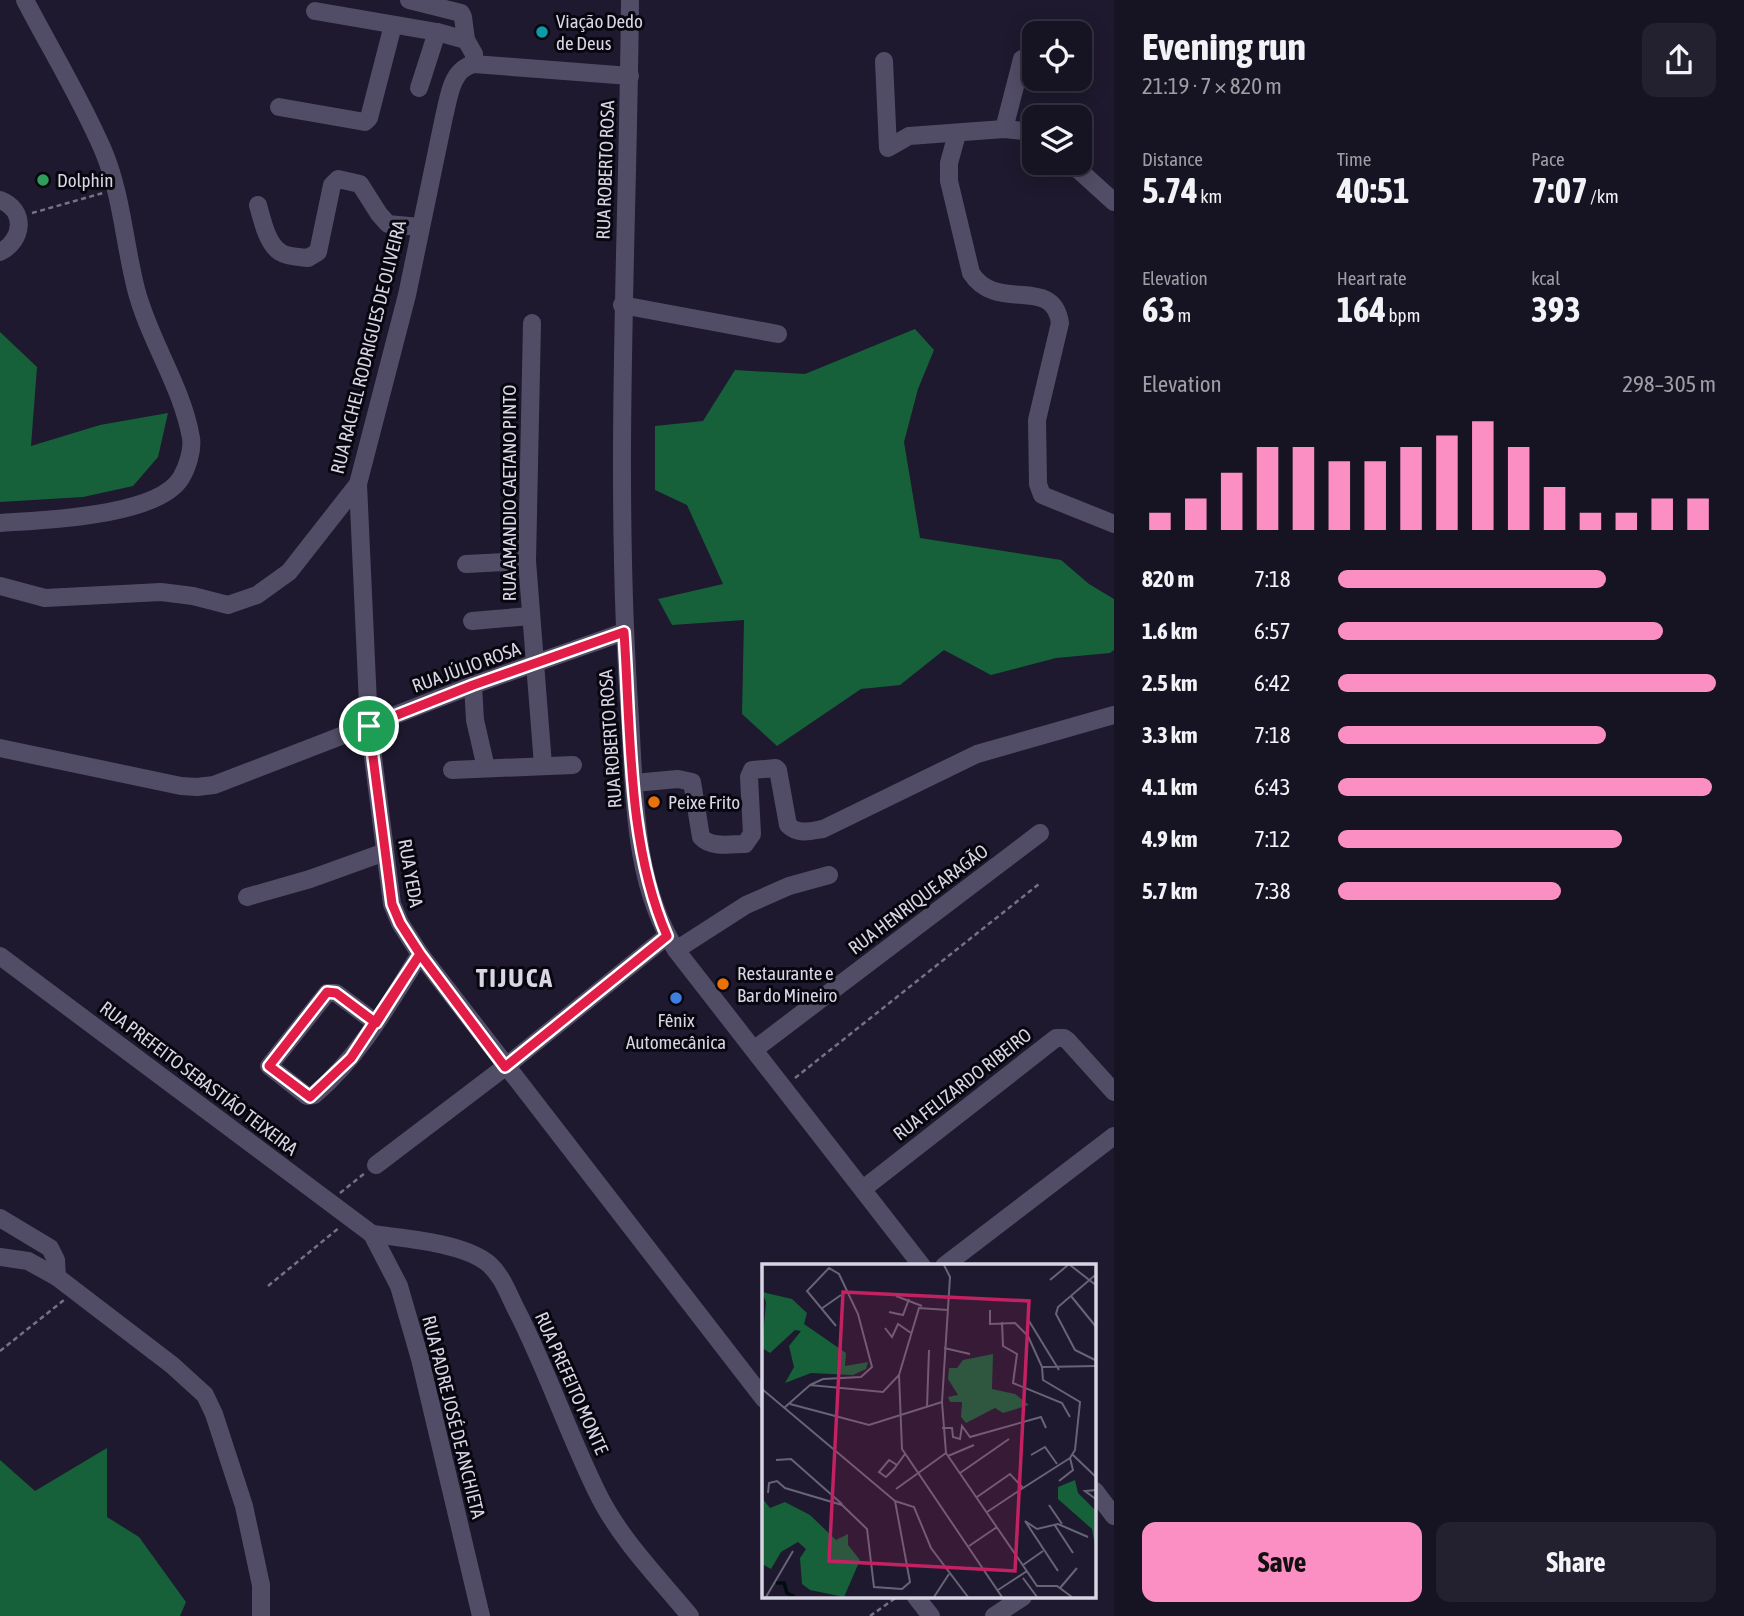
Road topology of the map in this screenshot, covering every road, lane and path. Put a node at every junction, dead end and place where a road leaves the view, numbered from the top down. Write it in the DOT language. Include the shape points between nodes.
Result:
graph roads {
  1 [pos="25,0"];
  2 [pos="410,0"];
  3 [pos="630,0"];
  4 [pos="315,10"];
  5 [pos="393,25"];
  6 [pos="437,32"];
  7 [pos="466,40"];
  8 [pos="1022,59"];
  9 [pos="884,61"];
  10 [pos="474,64"];
  11 [pos="630,76"];
  12 [pos="418,88"];
  13 [pos="279,107"];
  14 [pos="1004,129"];
  15 [pos="1022,131"];
  16 [pos="957,134"];
  17 [pos="1084,175"];
  18 [pos="117,190"];
  19 [pos="0,200"];
  20 [pos="1114,202"];
  21 [pos="258,205"];
  22 [pos="18,216"];
  23 [pos="420,228"];
  24 [pos="0,252"];
  25 [pos="622,305"];
  26 [pos="532,323"];
  27 [pos="778,334"];
  28 [pos="358,484"];
  29 [pos="0,523"];
  30 [pos="1114,524"];
  31 [pos="527,561"];
  32 [pos="466,564"];
  33 [pos="0,586"];
  34 [pos="530,616"];
  35 [pos="472,621"];
  36 [pos="624,632"];
  37 [pos="535,664"];
  38 [pos="473,685"];
  39 [pos="1114,715"];
  40 [pos="369,726"];
  41 [pos="0,748"];
  42 [pos="543,765"];
  43 [pos="573,765"];
  44 [pos="486,768"];
  45 [pos="452,770"];
  46 [pos="634,783"];
  47 [pos="1040,832"];
  48 [pos="385,852"];
  49 [pos="829,875"];
  50 [pos="1039,884"];
  51 [pos="247,897"];
  52 [pos="672,943"];
  53 [pos="420,954"];
  54 [pos="0,956"];
  55 [pos="376,1023"];
  56 [pos="755,1049"];
  57 [pos="505,1067"];
  58 [pos="785,1087"];
  59 [pos="1114,1092"];
  60 [pos="1114,1136"];
  61 [pos="376,1165"];
  62 [pos="863,1189"];
  63 [pos="329,1202"];
  64 [pos="0,1218"];
  65 [pos="351,1218"];
  66 [pos="372,1234"];
  67 [pos="0,1257"];
  68 [pos="920,1264"];
  69 [pos="947,1264"];
  70 [pos="57,1277"];
  71 [pos="268,1286"];
  72 [pos="75,1291"];
  73 [pos="0,1351"];
  74 [pos="762,1396"];
  75 [pos="1096,1492"];
  76 [pos="1114,1516"];
  77 [pos="896,1598"];
  78 [pos="917,1598"];
  79 [pos="1021,1598"];
  80 [pos="261,1616"];
  81 [pos="481,1616"];
  82 [pos="690,1616"];
  83 [pos="870,1616"];
  84 [pos="931,1616"];
  85 [pos="994,1616"];
  1 -- 18 [label="street" via="102,148"];
  2 -- 7 [label="street" via="461,13"];
  3 -- 11 [label="street, RUA ROBERTO ROSA"];
  4 -- 5 [label="street"];
  5 -- 6 [label="street"];
  5 -- 13 [label="street" via="365,122"];
  6 -- 7 [label="street"];
  6 -- 12 [label="street"];
  7 -- 10 [label="street"];
  8 -- 14 [label="street"];
  9 -- 16 [label="street" via="888,148 909,136"];
  10 -- 11 [label="street"];
  10 -- 23 [label="street, RUA RACHEL RODRIGUES DE OLIVEIRA" via="460,71 451,90"];
  11 -- 25 [label="street, RUA ROBERTO ROSA"];
  14 -- 15 [label="street"];
  14 -- 16 [label="street"];
  16 -- 30 [label="street" via="949,181 971,273 991,292 1046,300 1059,317 1037,420 1042,495"];
  17 -- 20 [label="street"];
  18 -- 22 [label="path"];
  18 -- 29 [label="street" via="136,290 192,441 188,462 180,480 130,508"];
  19 -- 22 [label="street"];
  21 -- 23 [label="street" via="277,250 308,258 318,252 332,185 338,179 360,184 388,223"];
  22 -- 24 [label="street" via="14,243"];
  23 -- 28 [label="street, RUA RACHEL RODRIGUES DE OLIVEIRA"];
  25 -- 27 [label="street"];
  25 -- 36 [label="street, RUA ROBERTO ROSA"];
  26 -- 31 [label="street, RUA AMANDIO CAETANO PINTO"];
  28 -- 33 [label="street, RUA RACHEL RODRIGUES DE OLIVEIRA" via="289,572 237,603 161,592 45,598"];
  28 -- 40 [label="street, RUA YEDA"];
  31 -- 32 [label="street"];
  31 -- 34 [label="street, RUA AMANDIO CAETANO PINTO"];
  34 -- 35 [label="street"];
  34 -- 37 [label="street, RUA AMANDIO CAETANO PINTO"];
  36 -- 37 [label="street, RUA JÚLIO ROSA"];
  36 -- 46 [label="street, RUA ROBERTO ROSA"];
  37 -- 38 [label="street, RUA JÚLIO ROSA"];
  37 -- 42 [label="street, RUA AMANDIO CAETANO PINTO"];
  38 -- 40 [label="street, RUA JÚLIO ROSA"];
  38 -- 44 [label="street"];
  39 -- 46 [label="street" via="977,754 823,829 806,832 788,825 776,768 752,770 752,834 745,844 705,842 692,782"];
  40 -- 41 [label="street, RUA JÚLIO ROSA" via="214,785 197,787"];
  40 -- 48 [label="street, RUA YEDA"];
  42 -- 43 [label="street"];
  42 -- 44 [label="street"];
  44 -- 45 [label="street"];
  46 -- 52 [label="street, RUA ROBERTO ROSA" via="638,839 648,885"];
  47 -- 56 [label="street, RUA HENRIQUE ARAGÃO"];
  48 -- 51 [label="street"];
  48 -- 53 [label="street, RUA YEDA" via="392,904"];
  49 -- 52 [label="street" via="789,886"];
  50 -- 58 [label="path"];
  52 -- 56 [label="street, RUA ROBERTO ROSA"];
  52 -- 57 [label="street"];
  53 -- 55 [label="street"];
  53 -- 57 [label="street, RUA YEDA"];
  54 -- 63 [label="street, RUA PREFEITO SEBASTIÃO TEIXEIRA"];
  55 -- 55 [label="street" via="351,1058 310,1097 269,1066 327,992 336,993"];
  56 -- 58 [label="street, RUA ROBERTO ROSA"];
  57 -- 61 [label="street"];
  57 -- 74 [label="street, RUA YEDA"];
  58 -- 62 [label="street, RUA ROBERTO ROSA"];
  59 -- 62 [label="street, RUA FELIZARDO RIBEIRO" via="1069,1041 1056,1038"];
  60 -- 69 [label="street"];
  61 -- 63 [label="path"];
  62 -- 68 [label="street, RUA ROBERTO ROSA"];
  63 -- 65 [label="street, RUA PREFEITO SEBASTIÃO TEIXEIRA"];
  64 -- 70 [label="street" via="50,1248"];
  65 -- 66 [label="street, RUA PREFEITO SEBASTIÃO TEIXEIRA"];
  65 -- 71 [label="path"];
  66 -- 81 [label="street, RUA PADRE JOSÉ DE ANCHIETA" via="399,1286 420,1359"];
  66 -- 82 [label="street, RUA PREFEITO MONTE" via="448,1247 489,1265 530,1336 604,1507"];
  67 -- 70 [label="street" via="29,1261"];
  70 -- 72 [label="street"];
  72 -- 73 [label="path"];
  72 -- 80 [label="street" via="205,1395 244,1506 261,1585"];
  75 -- 76 [label="street"];
  77 -- 83 [label="path"];
  78 -- 84 [label="street"];
  79 -- 85 [label="street"];
}
